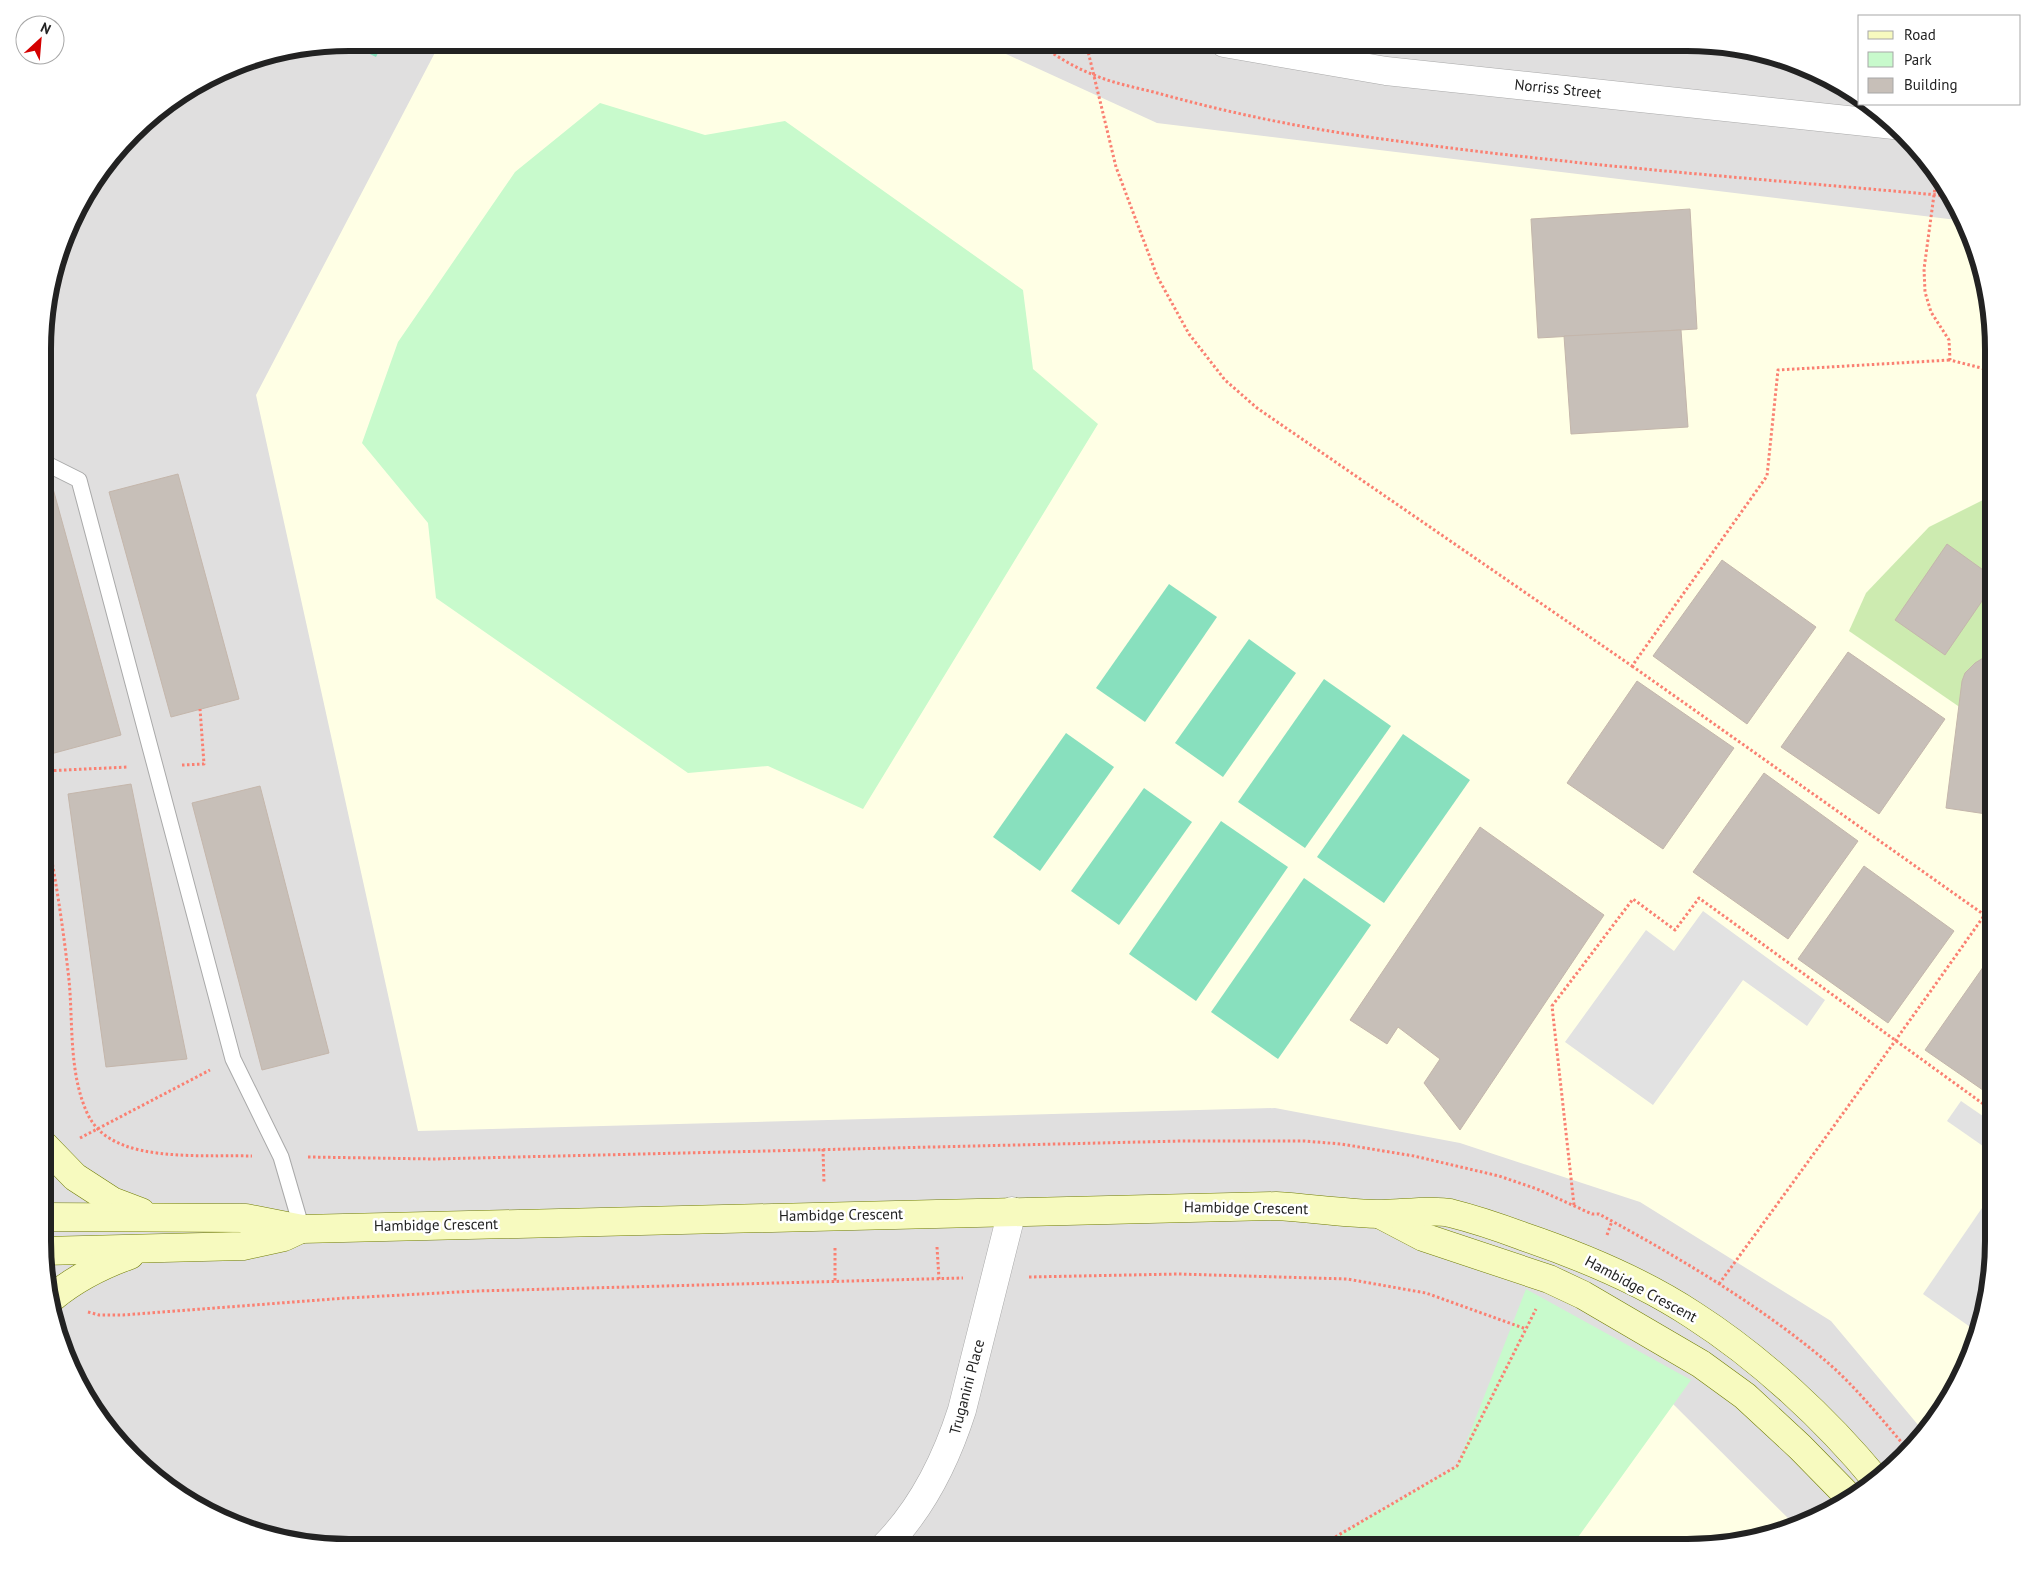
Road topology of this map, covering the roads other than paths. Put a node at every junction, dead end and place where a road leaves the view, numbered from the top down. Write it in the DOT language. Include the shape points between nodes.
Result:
graph roads {
  1 [pos="1270,51"];
  2 [pos="1881,124"];
  3 [pos="51,466"];
  4 [pos="51,1152"];
  5 [pos="1012,1211"];
  6 [pos="1379,1214"];
  7 [pos="51,1217"];
  8 [pos="154,1217"];
  9 [pos="302,1229"];
  10 [pos="148,1248"];
  11 [pos="51,1251"];
  12 [pos="56,1294"];
  13 [pos="1871,1475"];
  14 [pos="1846,1493"];
  15 [pos="890,1539"];
  1 -- 2 [label="street, Norriss Street" via="1386,71"];
  3 -- 9 [label="lane" via="79,480 233,1059 281,1156"];
  4 -- 8 [label="street" via="75,1177 112,1201"];
  5 -- 6 [label="street, Hambidge Crescent" via="1276,1206"];
  5 -- 9 [label="street, Hambidge Crescent"];
  5 -- 15 [label="street, Truganini Place" via="953,1439 927,1492"];
  6 -- 13 [label="street, Hambidge Crescent" via="1447,1213 1493,1226 1596,1263 1674,1303 1762,1366 1819,1418"];
  6 -- 14 [label="street, Hambidge Crescent" via="1423,1237 1549,1279 1601,1305 1701,1364 1745,1396"];
  7 -- 8 [label="street, Hambidge Crescent"];
  8 -- 9 [label="street, Hambidge Crescent" via="246,1218"];
  9 -- 10 [label="street, Hambidge Crescent" via="284,1237 244,1246"];
  10 -- 11 [label="street, Hambidge Crescent"];
  10 -- 12 [label="street" via="108,1262"];
}
